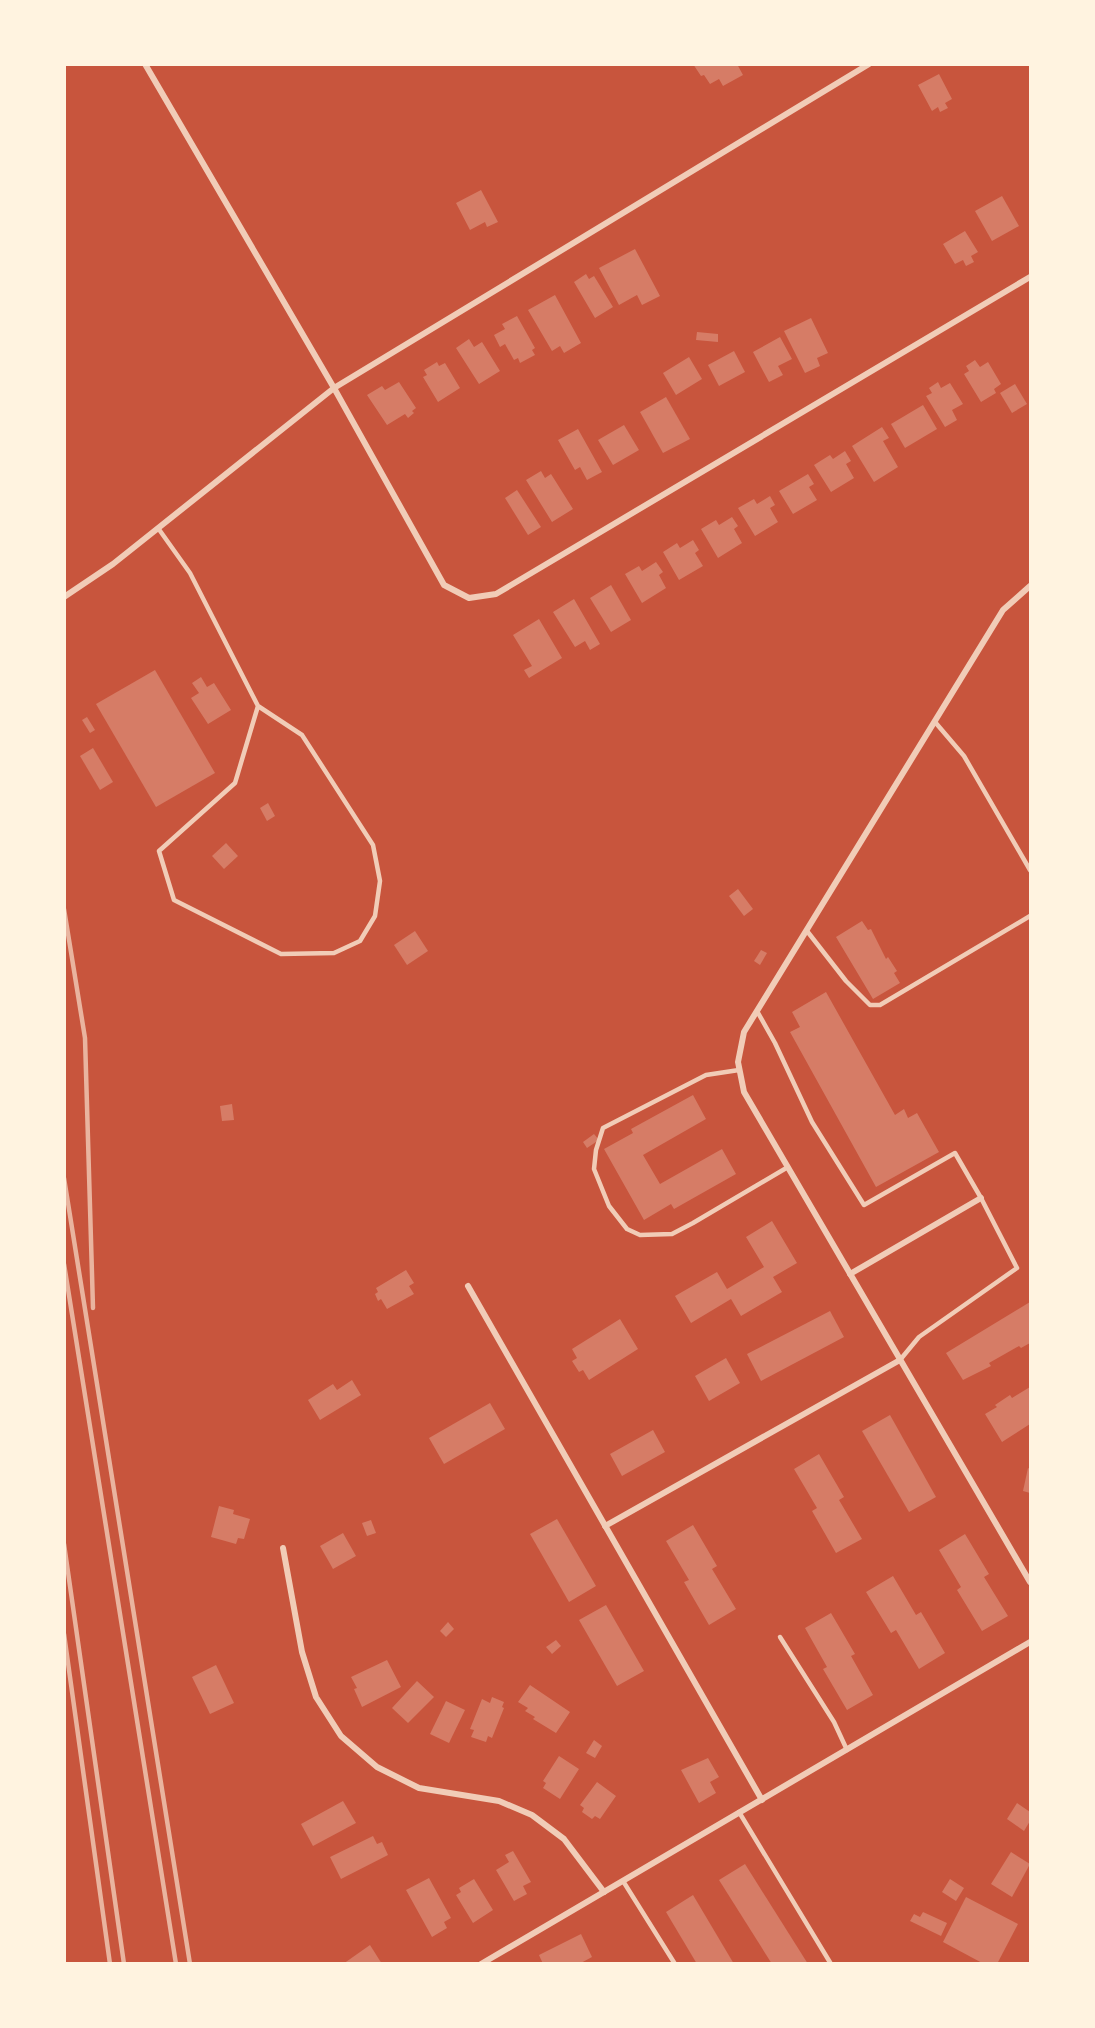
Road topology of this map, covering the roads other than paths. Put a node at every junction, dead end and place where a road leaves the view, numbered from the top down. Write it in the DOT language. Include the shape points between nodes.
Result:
graph roads {
  1 [pos="145,64"];
  2 [pos="869,64"];
  3 [pos="1030,277"];
  4 [pos="334,388"];
  5 [pos="158,528"];
  6 [pos="1030,586"];
  7 [pos="64,597"];
  8 [pos="258,706"];
  9 [pos="935,722"];
  10 [pos="1030,870"];
  11 [pos="1030,916"];
  12 [pos="807,931"];
  13 [pos="757,1011"];
  14 [pos="739,1070"];
  15 [pos="788,1167"];
  16 [pos="981,1198"];
  17 [pos="850,1274"];
  18 [pos="468,1286"];
  19 [pos="900,1360"];
  20 [pos="605,1526"];
  21 [pos="283,1548"];
  22 [pos="1030,1582"];
  23 [pos="780,1637"];
  24 [pos="1030,1642"];
  25 [pos="847,1749"];
  26 [pos="762,1800"];
  27 [pos="739,1812"];
  28 [pos="623,1881"];
  29 [pos="604,1892"];
  30 [pos="481,1964"];
  31 [pos="675,1964"];
  32 [pos="831,1964"];
  1 -- 4 [label="street"];
  2 -- 4 [label="street"];
  3 -- 4 [label="street" via="496,594 469,598 444,585"];
  4 -- 5 [label="street"];
  5 -- 7 [label="street"];
  5 -- 8 [label="lane" via="190,573"];
  6 -- 9 [label="street" via="1004,610"];
  8 -- 8 [label="lane" via="235,783 159,851 174,900 281,954 334,953 360,941 375,916 380,881 373,845 302,735"];
  9 -- 10 [label="lane" via="964,756"];
  9 -- 12 [label="street"];
  11 -- 12 [label="lane" via="880,1005 870,1005 846,981"];
  12 -- 13 [label="street"];
  13 -- 14 [label="street" via="744,1032"];
  13 -- 16 [label="lane" via="812,1122 864,1205 955,1153"];
  14 -- 15 [label="street" via="744,1092"];
  14 -- 15 [label="lane" via="706,1076 603,1128 594,1169 609,1206 627,1229 640,1235 672,1234"];
  15 -- 17 [label="street"];
  16 -- 17 [label="street"];
  16 -- 19 [label="lane" via="1017,1268 919,1337"];
  17 -- 19 [label="street"];
  18 -- 20 [label="street"];
  19 -- 20 [label="street"];
  19 -- 22 [label="street"];
  20 -- 26 [label="street"];
  21 -- 29 [label="street" via="302,1652 316,1697 341,1736 377,1767 419,1788 499,1801 532,1815 564,1839"];
  23 -- 25 [label="lane"];
  24 -- 25 [label="street"];
  25 -- 26 [label="street"];
  26 -- 27 [label="street"];
  27 -- 28 [label="street"];
  27 -- 32 [label="lane"];
  28 -- 29 [label="street"];
  28 -- 31 [label="lane"];
  29 -- 30 [label="street"];
}
